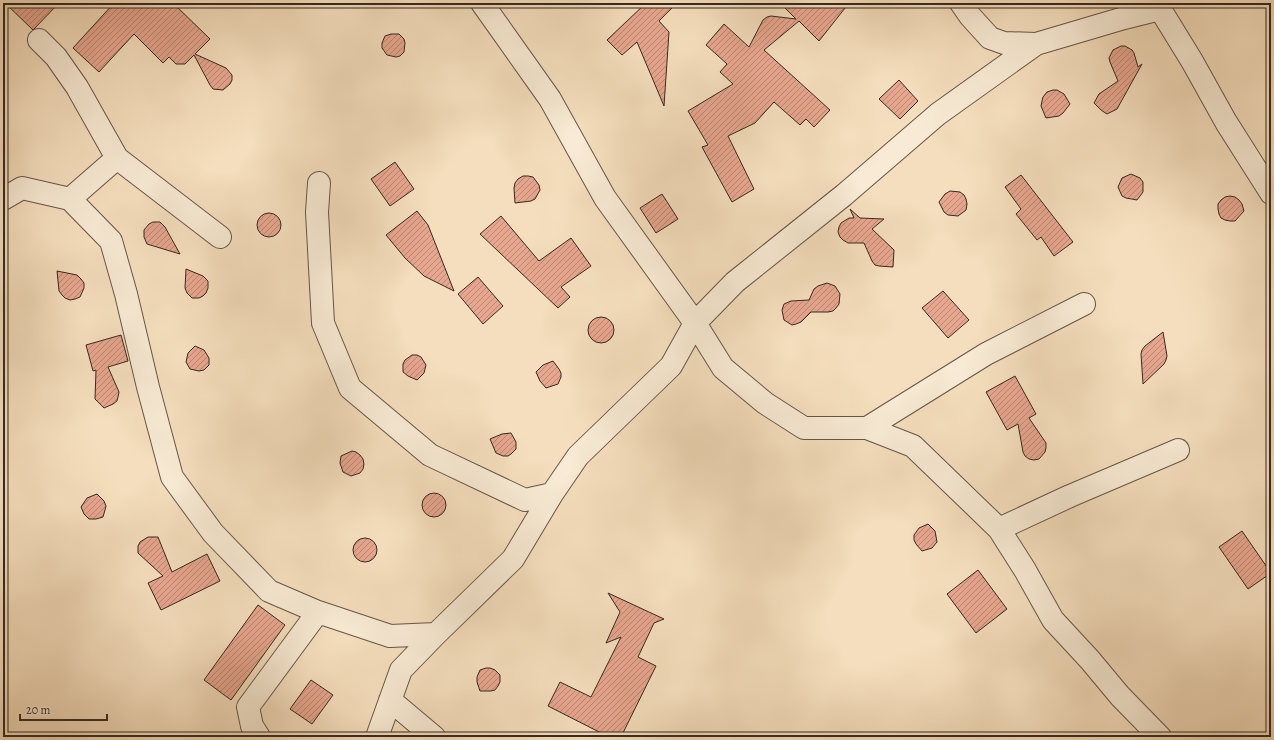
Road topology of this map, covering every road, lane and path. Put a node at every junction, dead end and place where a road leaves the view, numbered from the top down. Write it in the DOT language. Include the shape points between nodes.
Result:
graph roads {
  1 [pos="482,3"];
  2 [pos="961,3"];
  3 [pos="1160,6"];
  4 [pos="39,40"];
  5 [pos="1036,44"];
  6 [pos="117,158"];
  7 [pos="319,184"];
  8 [pos="1271,193"];
  9 [pos="3,199"];
  10 [pos="70,199"];
  11 [pos="220,237"];
  12 [pos="1084,304"];
  13 [pos="695,323"];
  14 [pos="867,428"];
  15 [pos="1178,450"];
  16 [pos="552,494"];
  17 [pos="999,529"];
  18 [pos="318,612"];
  19 [pos="436,634"];
  20 [pos="390,700"];
  21 [pos="259,737"];
  22 [pos="377,737"];
  23 [pos="434,737"];
  24 [pos="1160,737"];
  1 -- 13 [label="street" via="550,99 605,198"];
  2 -- 5 [label="street" via="990,38 1004,43"];
  3 -- 5 [label="street"];
  3 -- 8 [label="street" via="1226,122"];
  4 -- 6 [label="street" via="56,57 77,88"];
  5 -- 13 [label="street" via="938,114 844,195 735,282"];
  6 -- 10 [label="street"];
  6 -- 11 [label="street"];
  7 -- 16 [label="street" via="317,212 323,323 350,388 430,455 525,500"];
  9 -- 10 [label="street" via="22,188"];
  10 -- 18 [label="street" via="111,241 172,477 213,533 269,590"];
  12 -- 14 [label="street" via="986,354"];
  13 -- 14 [label="street" via="724,368 765,403 804,428"];
  13 -- 16 [label="street" via="671,366 578,456"];
  14 -- 17 [label="street" via="913,446"];
  15 -- 17 [label="street"];
  16 -- 19 [label="street" via="513,559"];
  17 -- 24 [label="street" via="1053,620"];
  18 -- 19 [label="street" via="390,636"];
  18 -- 21 [label="street" via="248,707 252,726"];
  19 -- 20 [label="street" via="401,670"];
  20 -- 22 [label="street"];
  20 -- 23 [label="street"];
}
